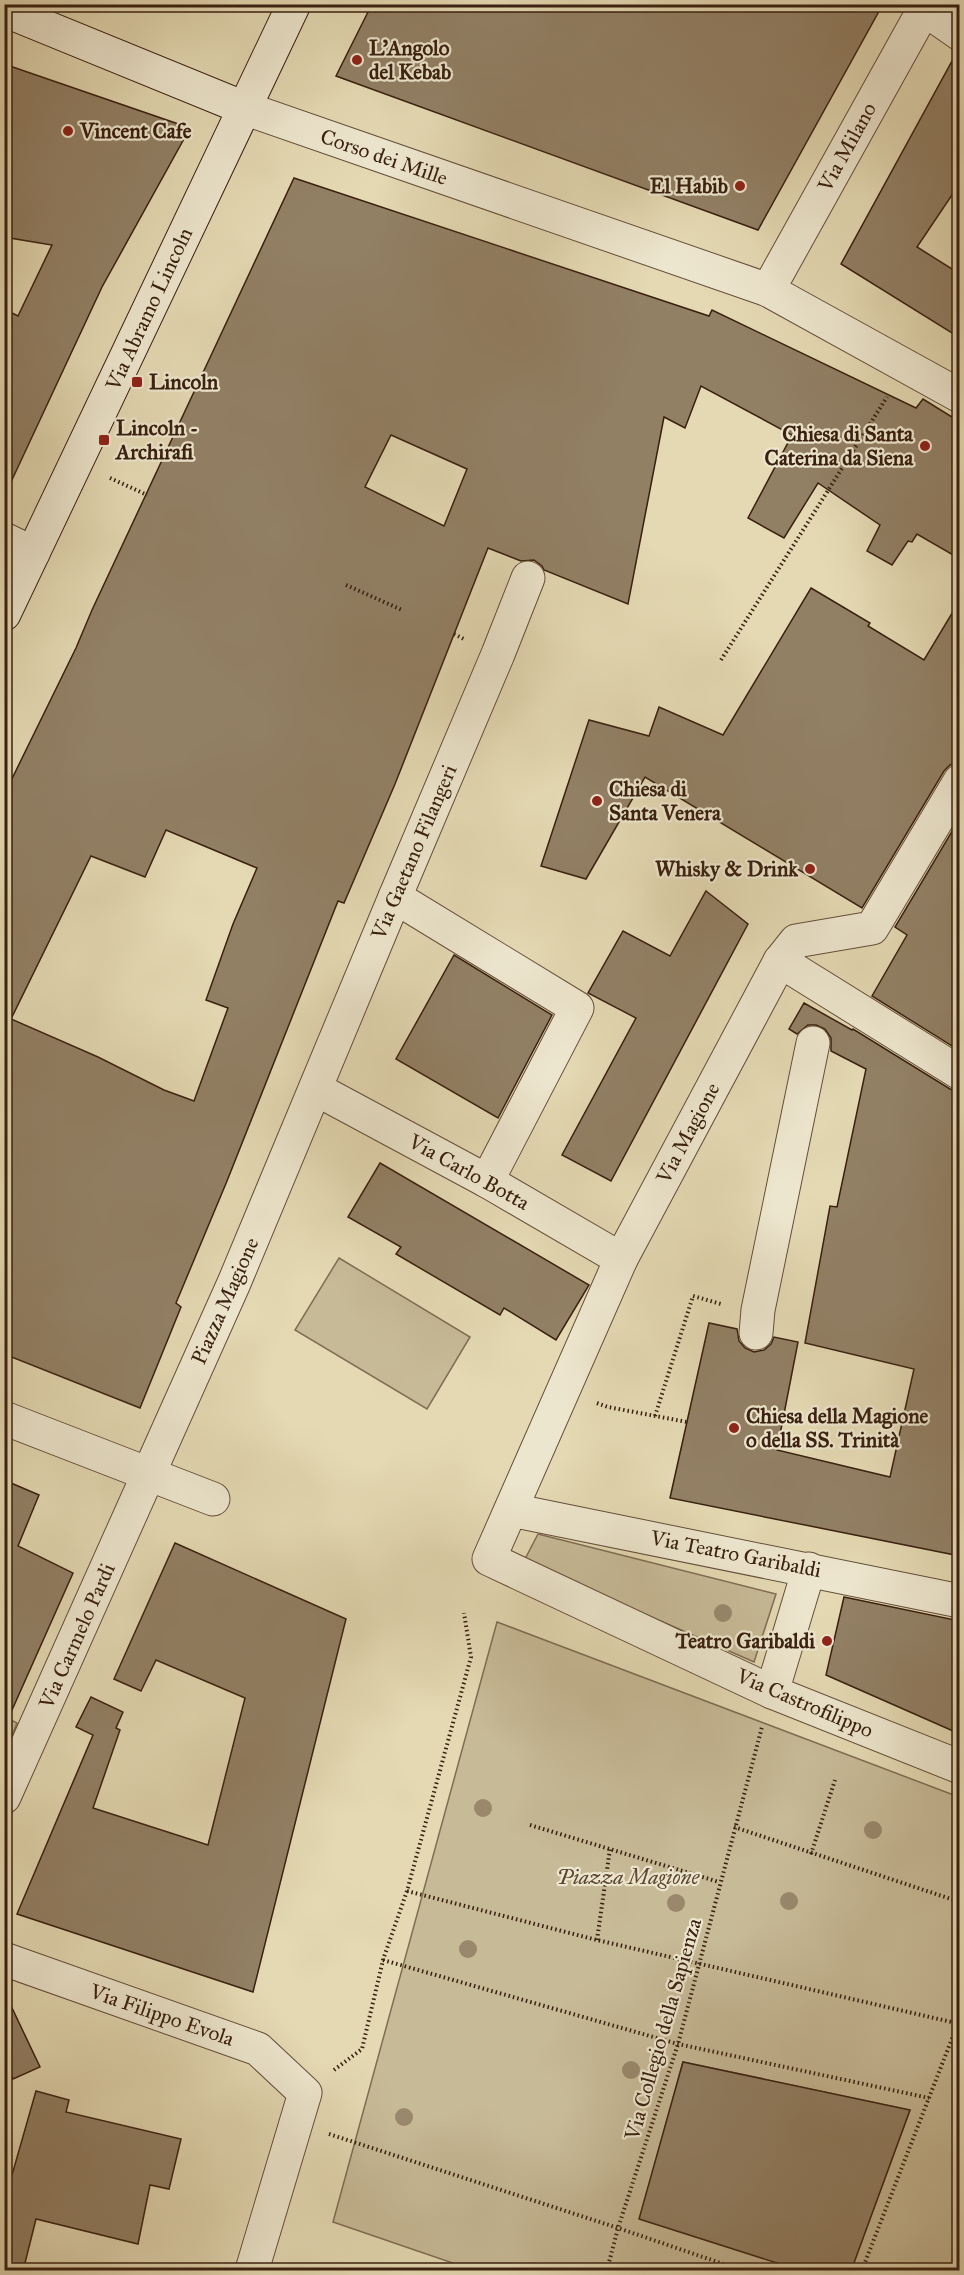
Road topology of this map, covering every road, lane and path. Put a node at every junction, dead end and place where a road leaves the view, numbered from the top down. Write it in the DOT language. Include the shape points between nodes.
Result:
graph roads {
  1 [pos="294,4"];
  2 [pos="925,7"];
  3 [pos="4,10"];
  4 [pos="960,33"];
  5 [pos="244,108"];
  6 [pos="768,291"];
  7 [pos="891,390"];
  8 [pos="960,396"];
  9 [pos="19,546"];
  10 [pos="528,578"];
  11 [pos="346,585"];
  12 [pos="402,610"];
  13 [pos="4,614"];
  14 [pos="721,660"];
  15 [pos="960,781"];
  16 [pos="394,897"];
  17 [pos="780,961"];
  18 [pos="813,1043"];
  19 [pos="960,1073"];
  20 [pos="316,1089"];
  21 [pos="300,1127"];
  22 [pos="487,1181"];
  23 [pos="621,1259"];
  24 [pos="730,1306"];
  25 [pos="756,1333"];
  26 [pos="563,1389"];
  27 [pos="655,1416"];
  28 [pos="4,1418"];
  29 [pos="687,1422"];
  30 [pos="148,1475"];
  31 [pos="213,1499"];
  32 [pos="511,1510"];
  33 [pos="489,1559"];
  34 [pos="809,1569"];
  35 [pos="960,1601"];
  36 [pos="464,1613"];
  37 [pos="772,1692"];
  38 [pos="960,1767"];
  39 [pos="835,1780"];
  40 [pos="4,1797"];
  41 [pos="530,1825"];
  42 [pos="734,1827"];
  43 [pos="610,1849"];
  44 [pos="811,1854"];
  45 [pos="720,1882"];
  46 [pos="407,1891"];
  47 [pos="960,1902"];
  48 [pos="597,1940"];
  49 [pos="4,1959"];
  50 [pos="383,1960"];
  51 [pos="700,1964"];
  52 [pos="960,2018"];
  53 [pos="959,2023"];
  54 [pos="678,2044"];
  55 [pos="305,2093"];
  56 [pos="929,2098"];
  57 [pos="296,2124"];
  58 [pos="618,2228"];
  59 [pos="252,2271"];
  60 [pos="607,2271"];
  61 [pos="741,2271"];
  62 [pos="862,2271"];
  1 -- 5 [label="street, Via Abramo Lincoln"];
  2 -- 4 [label="street"];
  2 -- 6 [label="street, Via Milano"];
  3 -- 5 [label="street, Corso dei Mille"];
  5 -- 6 [label="street, Corso dei Mille"];
  5 -- 9 [label="street, Via Abramo Lincoln"];
  6 -- 8 [label="street, Corso dei Mille"];
  7 -- 14 [label="path"];
  9 -- 13 [label="street, Via Abramo Lincoln"];
  10 -- 16 [label="street, Via Gaetano Filangeri"];
  11 -- 12 [label="path"];
  15 -- 17 [label="street, Via Magione" via="872,928 796,941"];
  16 -- 20 [label="street, Via Gaetano Filangeri"];
  16 -- 22 [label="street" via="577,1008"];
  17 -- 19 [label="street"];
  17 -- 23 [label="street, Via Magione"];
  18 -- 25 [label="street"];
  20 -- 21 [label="street, Via Gaetano Filangeri"];
  20 -- 22 [label="street, Via Carlo Botta"];
  21 -- 30 [label="street, Piazza Magione"];
  22 -- 23 [label="street, Via Carlo Botta"];
  23 -- 26 [label="street, Via Magione"];
  24 -- 27 [label="path" via="693,1296"];
  26 -- 27 [label="path" via="608,1407"];
  26 -- 32 [label="street, Via Magione"];
  27 -- 29 [label="path"];
  28 -- 30 [label="street"];
  30 -- 31 [label="street"];
  30 -- 40 [label="street, Via Carmelo Pardi"];
  32 -- 33 [label="street, Via Magione"];
  32 -- 34 [label="street, Via Teatro Garibaldi"];
  33 -- 37 [label="street, Via Castrofilippo"];
  34 -- 35 [label="street, Via Teatro Garibaldi"];
  34 -- 37 [label="street"];
  36 -- 46 [label="path" via="471,1657"];
  37 -- 38 [label="street, Via Castrofilippo"];
  37 -- 42 [label="path, Via Collegio della Sapienza"];
  39 -- 44 [label="path"];
  41 -- 43 [label="path"];
  42 -- 44 [label="path"];
  42 -- 45 [label="path, Via Collegio della Sapienza"];
  43 -- 45 [label="path"];
  43 -- 48 [label="path"];
  44 -- 47 [label="path"];
  45 -- 51 [label="path, Via Collegio della Sapienza"];
  46 -- 48 [label="path"];
  46 -- 50 [label="path"];
  48 -- 51 [label="path"];
  49 -- 55 [label="street, Via Filippo Evola" via="258,2049"];
  50 -- 54 [label="path"];
  50 -- 55 [label="path" via="362,2049"];
  51 -- 53 [label="path"];
  51 -- 54 [label="path, Via Collegio della Sapienza"];
  52 -- 53 [label="path"];
  53 -- 56 [label="path"];
  54 -- 56 [label="path"];
  54 -- 58 [label="path, Via Collegio della Sapienza"];
  55 -- 57 [label="street"];
  56 -- 62 [label="path"];
  57 -- 58 [label="path"];
  57 -- 59 [label="street"];
  58 -- 60 [label="path, Via Collegio della Sapienza"];
  58 -- 61 [label="path"];
}
